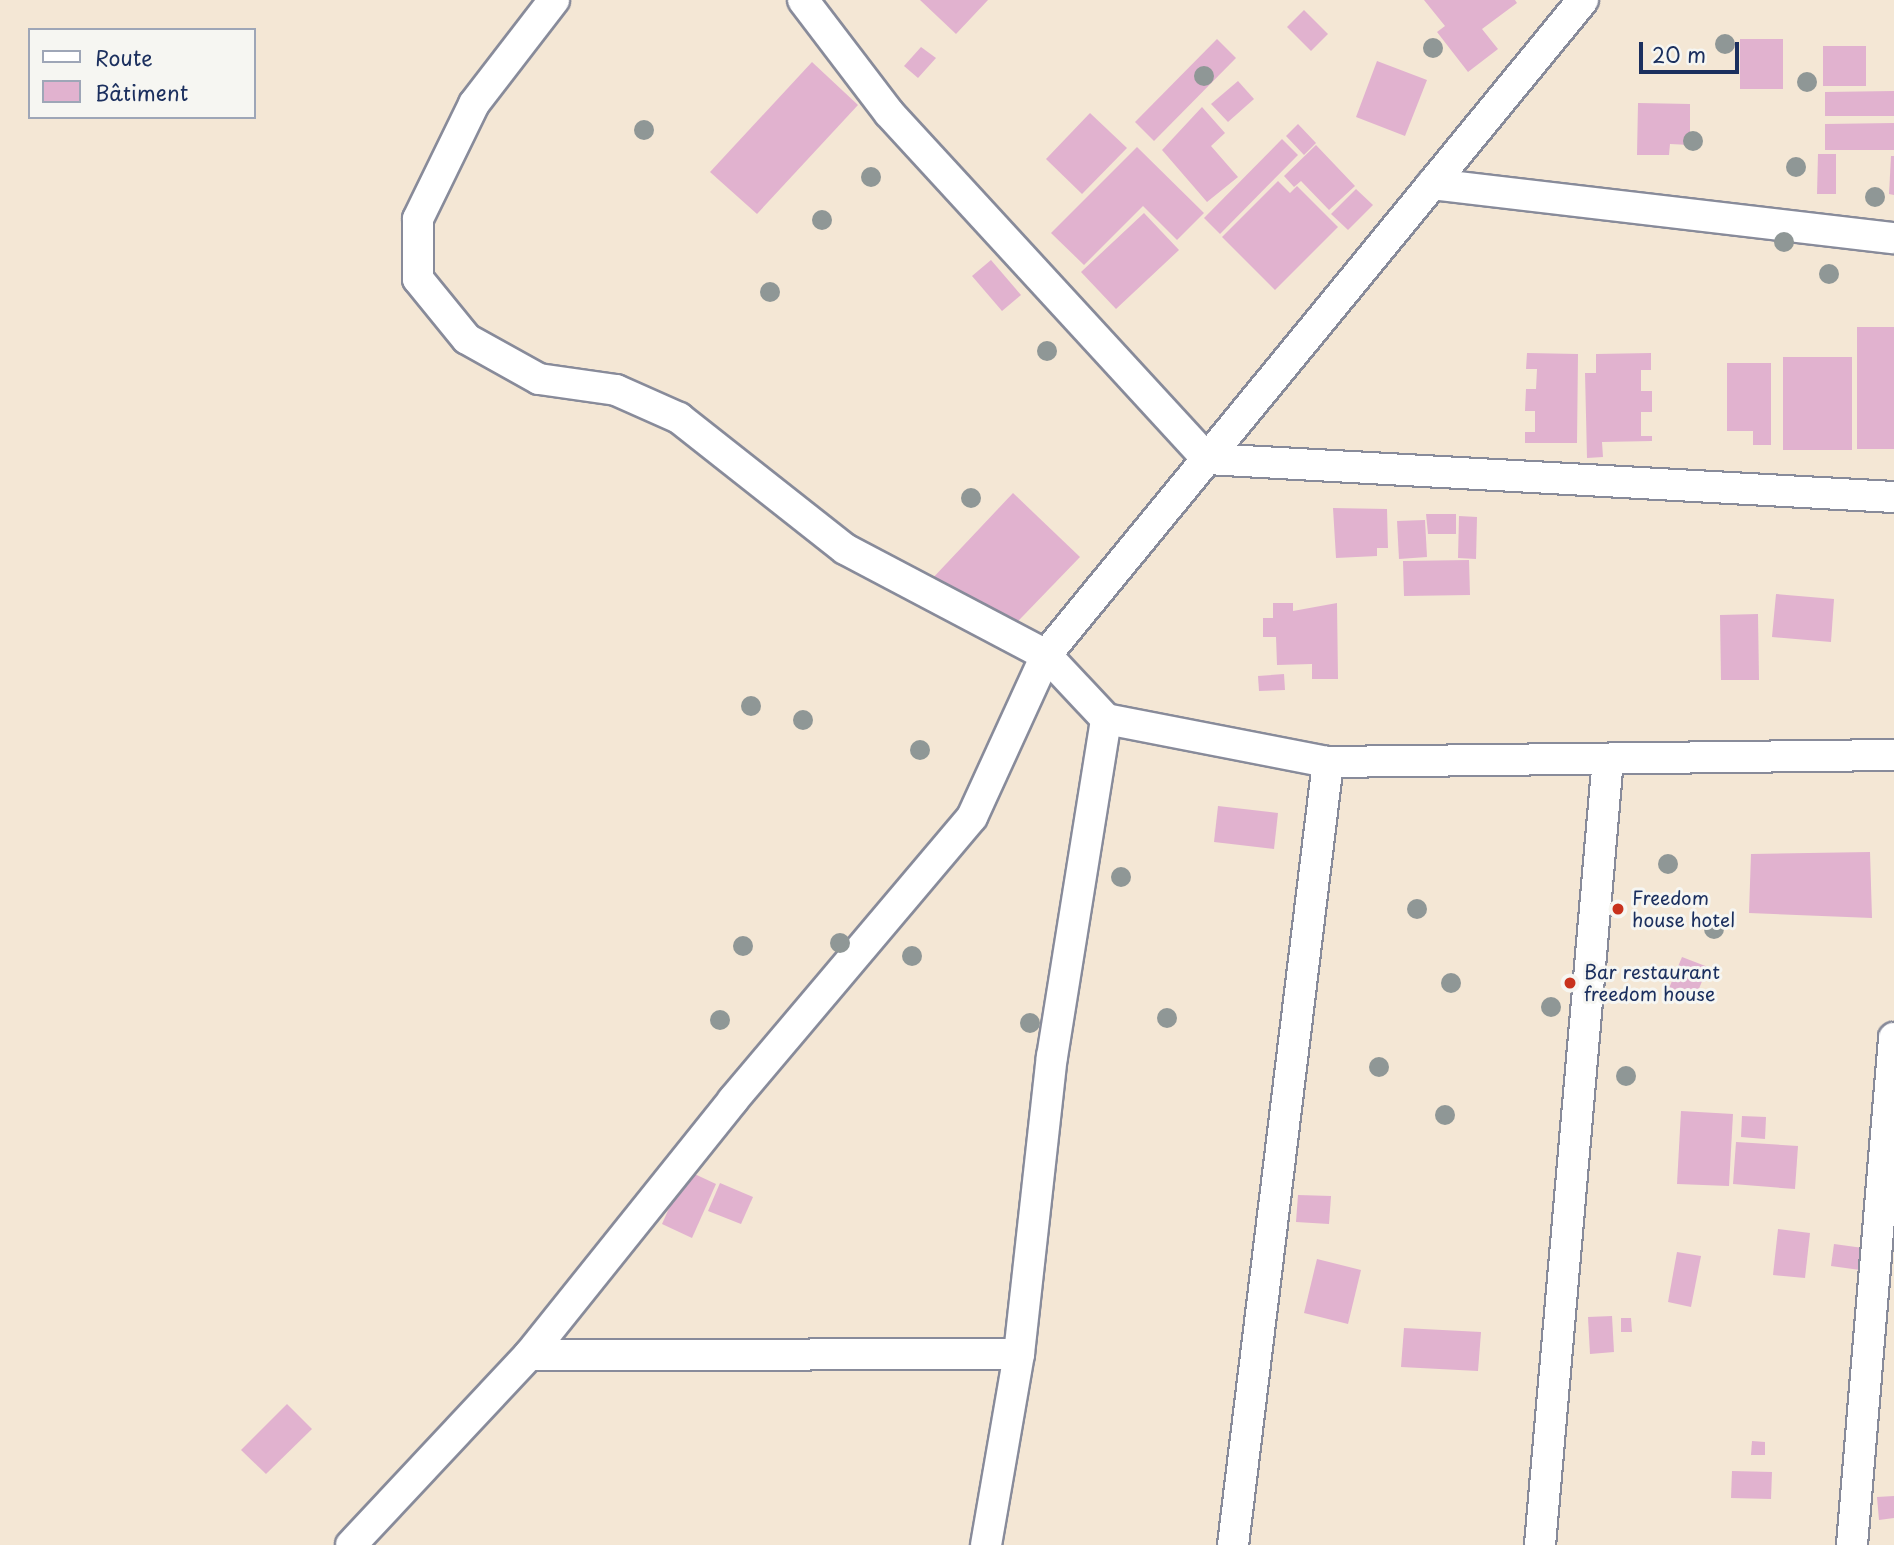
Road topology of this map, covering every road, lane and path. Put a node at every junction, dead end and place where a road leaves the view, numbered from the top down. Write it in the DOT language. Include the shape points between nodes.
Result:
graph roads {
  1 [pos="554,0"];
  2 [pos="803,0"];
  3 [pos="1583,0"];
  4 [pos="1432,184"];
  5 [pos="1894,238"];
  6 [pos="1207,459"];
  7 [pos="1894,497"];
  8 [pos="1046,655"];
  9 [pos="1106,719"];
  10 [pos="1894,755"];
  11 [pos="1608,759"];
  12 [pos="1328,762"];
  13 [pos="1894,1038"];
  14 [pos="1019,1354"];
  15 [pos="529,1355"];
  16 [pos="351,1545"];
  17 [pos="986,1545"];
  18 [pos="1233,1545"];
  19 [pos="1540,1545"];
  20 [pos="1852,1545"];
  1 -- 8 [label="street" via="474,104 418,219 418,279 467,339 539,379 616,390 679,418 845,549"];
  2 -- 6 [label="street" via="889,113"];
  3 -- 4 [label="street"];
  4 -- 5 [label="street"];
  4 -- 6 [label="street"];
  6 -- 7 [label="street"];
  6 -- 8 [label="street"];
  8 -- 9 [label="street"];
  8 -- 15 [label="street" via="972,817"];
  9 -- 12 [label="street"];
  9 -- 14 [label="street" via="1052,1057"];
  10 -- 11 [label="street"];
  11 -- 12 [label="street"];
  11 -- 19 [label="street"];
  12 -- 18 [label="street"];
  13 -- 20 [label="street"];
  14 -- 15 [label="street"];
  14 -- 17 [label="street"];
  15 -- 16 [label="street"];
}
